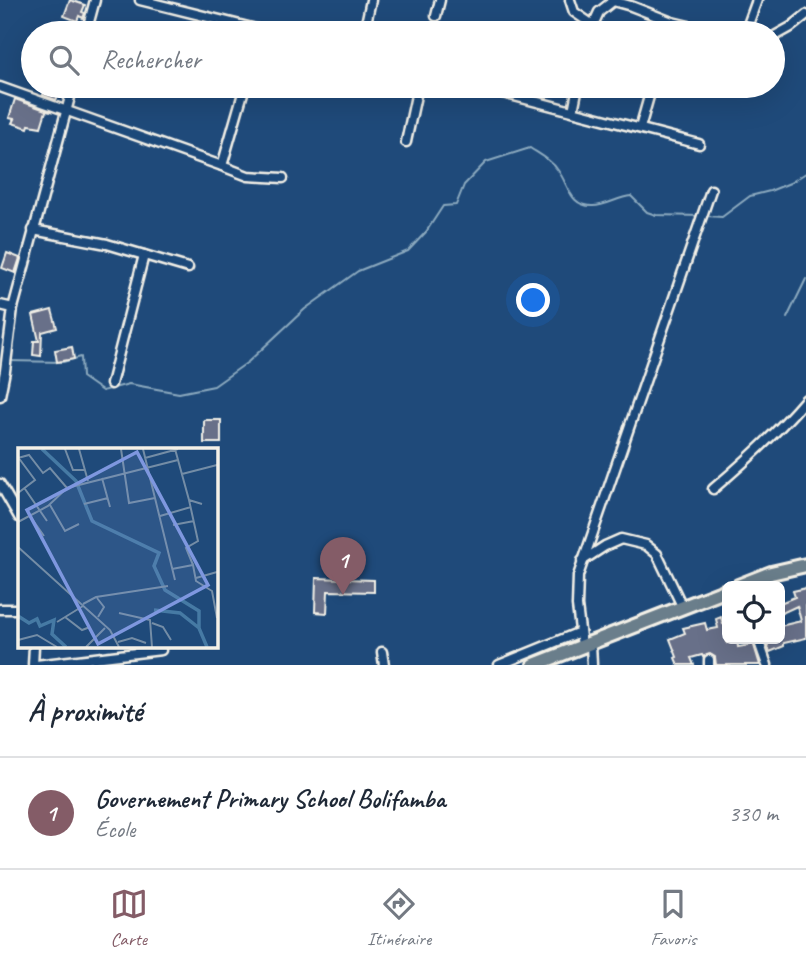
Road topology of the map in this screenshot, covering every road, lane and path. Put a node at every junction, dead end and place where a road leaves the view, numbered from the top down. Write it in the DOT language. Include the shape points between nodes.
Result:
graph roads {
  1 [pos="95,0"];
  2 [pos="140,0"];
  3 [pos="371,0"];
  4 [pos="440,0"];
  5 [pos="570,0"];
  6 [pos="757,0"];
  7 [pos="806,15"];
  8 [pos="436,16"];
  9 [pos="89,21"];
  10 [pos="219,21"];
  11 [pos="367,21"];
  12 [pos="584,21"];
  13 [pos="596,21"];
  14 [pos="668,21"];
  15 [pos="749,21"];
  16 [pos="785,30"];
  17 [pos="0,87"];
  18 [pos="21,95"];
  19 [pos="31,98"];
  20 [pos="70,98"];
  21 [pos="242,98"];
  22 [pos="415,98"];
  23 [pos="523,98"];
  24 [pos="576,98"];
  25 [pos="649,98"];
  26 [pos="67,111"];
  27 [pos="573,111"];
  28 [pos="640,128"];
  29 [pos="406,142"];
  30 [pos="699,144"];
  31 [pos="222,166"];
  32 [pos="283,178"];
  33 [pos="711,190"];
  34 [pos="33,230"];
  35 [pos="144,255"];
  36 [pos="188,268"];
  37 [pos="0,305"];
  38 [pos="13,308"];
  39 [pos="111,384"];
  40 [pos="0,396"];
  41 [pos="806,399"];
  42 [pos="0,484"];
  43 [pos="713,489"];
  44 [pos="18,515"];
  45 [pos="582,561"];
  46 [pos="806,565"];
  47 [pos="752,581"];
  48 [pos="722,592"];
  49 [pos="683,608"];
  50 [pos="0,609"];
  51 [pos="18,609"];
  52 [pos="580,632"];
  53 [pos="586,644"];
  54 [pos="760,644"];
  55 [pos="161,650"];
  56 [pos="382,652"];
  57 [pos="35,665"];
  58 [pos="384,665"];
  59 [pos="499,665"];
  60 [pos="534,665"];
  61 [pos="592,665"];
  62 [pos="767,665"];
  1 -- 9 [label="street"];
  2 -- 10 [label="street"];
  3 -- 11 [label="street"];
  4 -- 8 [label="street"];
  5 -- 12 [label="street"];
  6 -- 15 [label="street"];
  7 -- 16 [label="street"];
  13 -- 14 [label="street" via="613,1"];
  17 -- 18 [label="street"];
  19 -- 26 [label="street"];
  20 -- 26 [label="street"];
  21 -- 31 [label="street"];
  22 -- 29 [label="street"];
  23 -- 27 [label="street"];
  24 -- 27 [label="street"];
  25 -- 28 [label="street"];
  26 -- 31 [label="street"];
  26 -- 34 [label="street"];
  27 -- 28 [label="street"];
  28 -- 30 [label="street"];
  31 -- 32 [label="street" via="248,176"];
  33 -- 45 [label="street"];
  34 -- 35 [label="street"];
  34 -- 38 [label="street"];
  35 -- 36 [label="street"];
  35 -- 39 [label="street"];
  37 -- 38 [label="street"];
  38 -- 40 [label="street"];
  41 -- 43 [label="street"];
  42 -- 44 [label="street"];
  45 -- 49 [label="street" via="621,539 646,545 657,554"];
  45 -- 52 [label="street" via="577,583"];
  46 -- 47 [label="highway"];
  48 -- 49 [label="highway"];
  49 -- 53 [label="highway"];
  50 -- 51 [label="street"];
  52 -- 53 [label="street"];
  52 -- 59 [label="street"];
  53 -- 60 [label="highway"];
  53 -- 61 [label="street"];
  54 -- 62 [label="street"];
  55 -- 57 [label="street"];
  56 -- 58 [label="street"];
}
